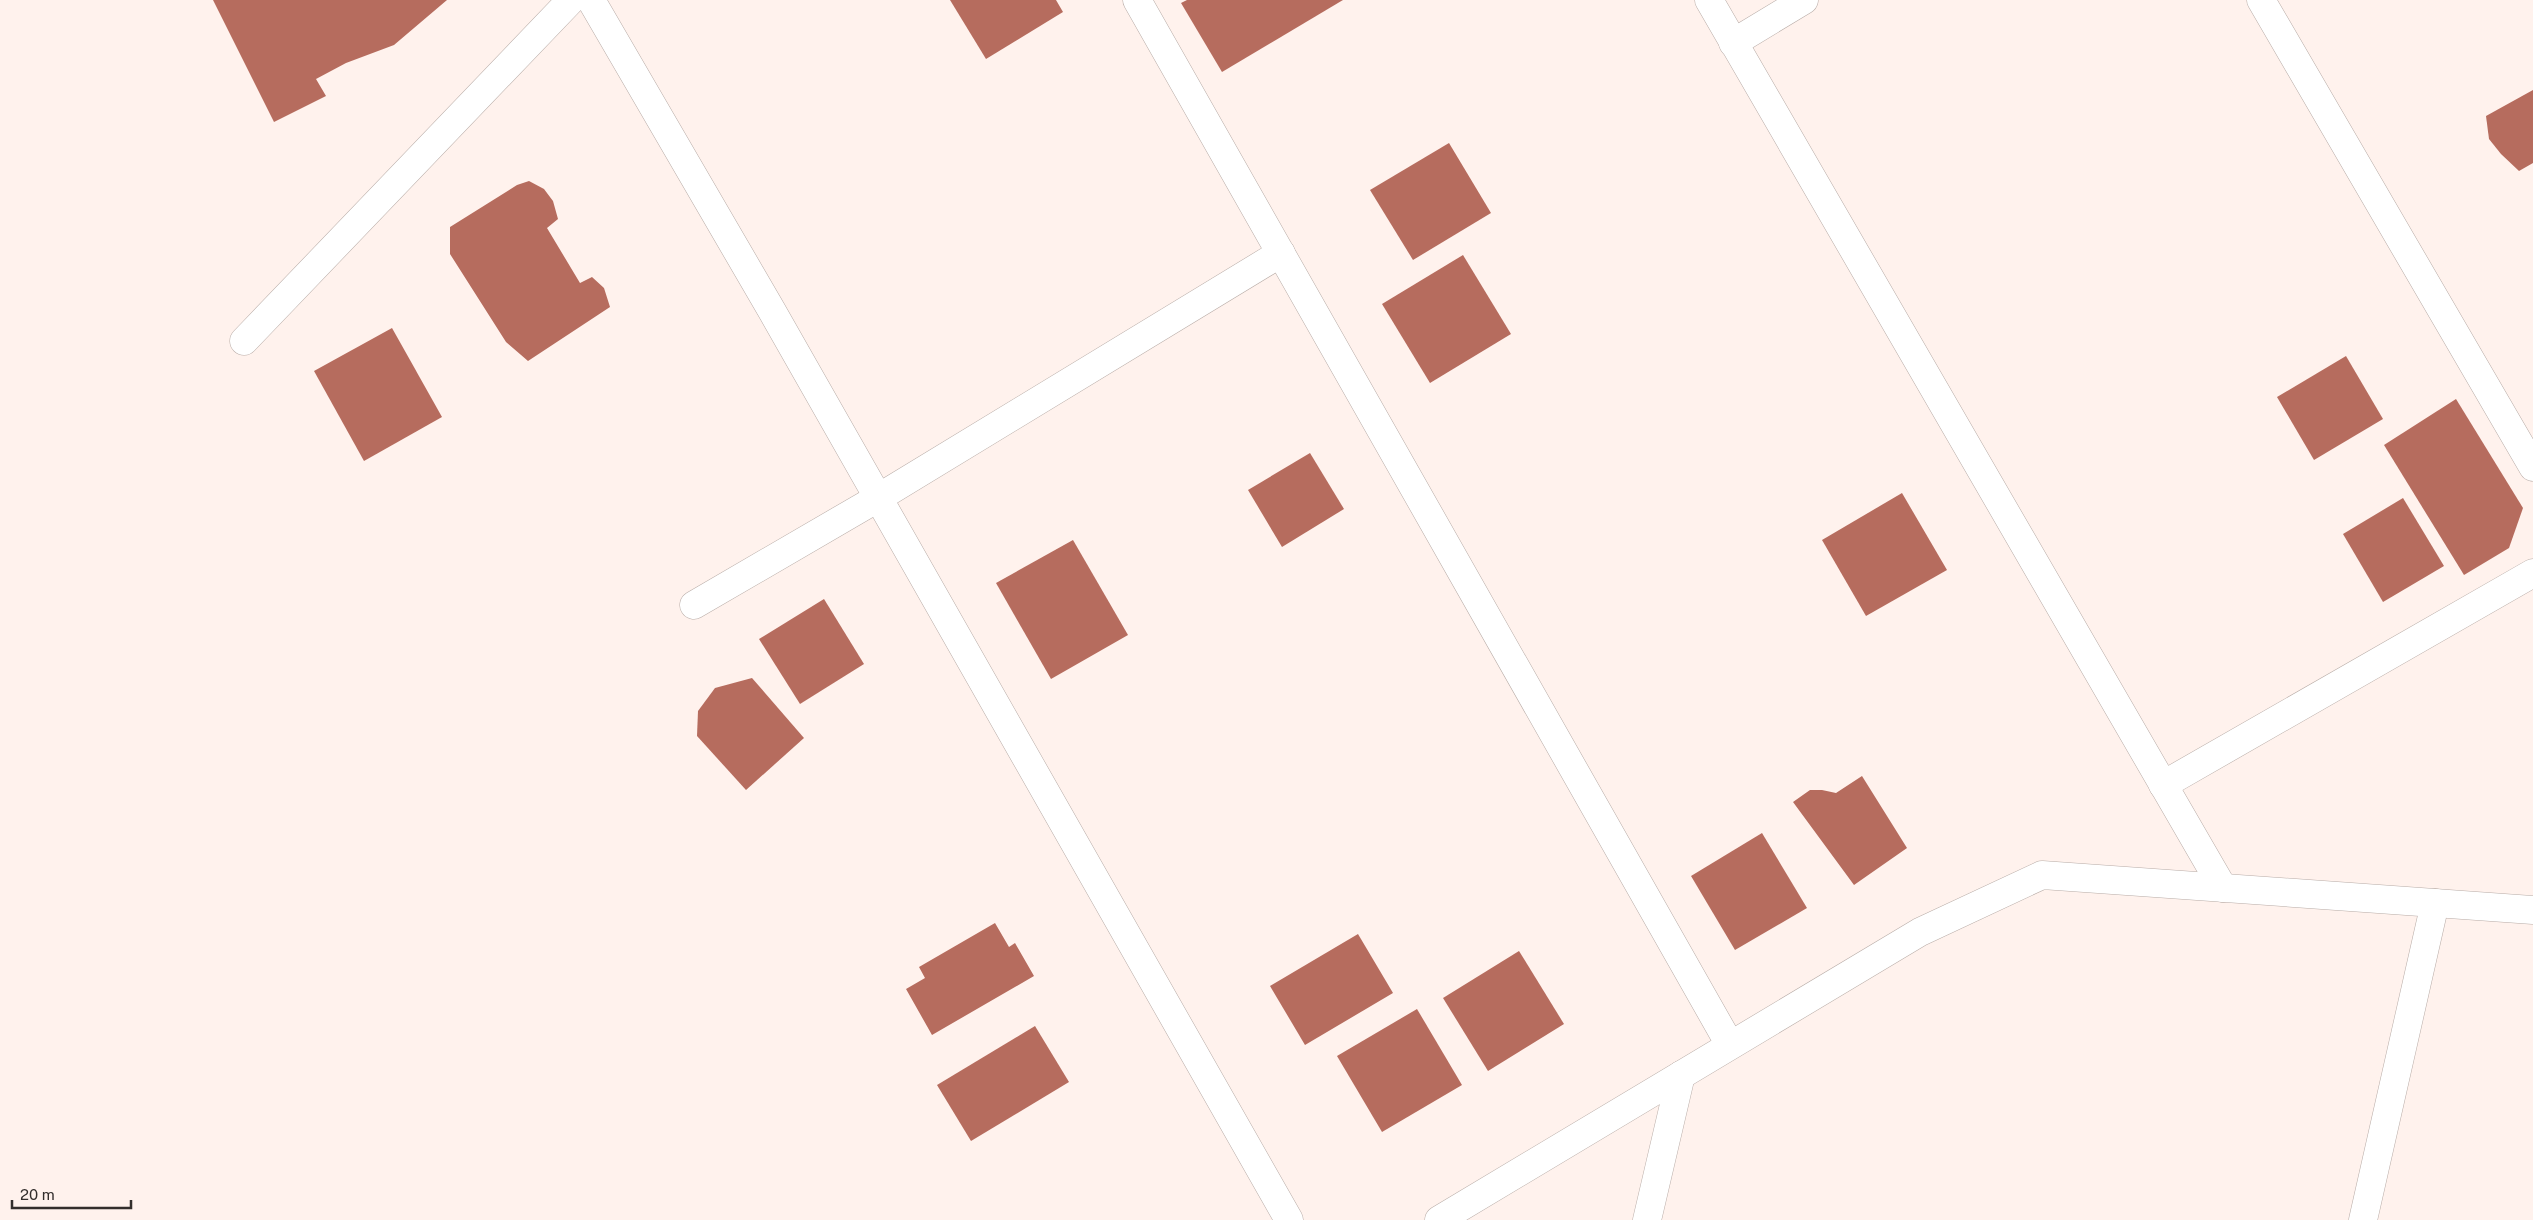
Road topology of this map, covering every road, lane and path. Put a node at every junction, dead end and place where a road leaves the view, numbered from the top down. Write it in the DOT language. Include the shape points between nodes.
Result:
graph roads {
  1 [pos="571,0"];
  2 [pos="591,0"];
  3 [pos="1137,0"];
  4 [pos="1709,0"];
  5 [pos="1804,0"];
  6 [pos="2261,0"];
  7 [pos="1733,43"];
  8 [pos="1281,254"];
  9 [pos="244,341"];
  10 [pos="2533,467"];
  11 [pos="878,498"];
  12 [pos="2533,573"];
  13 [pos="694,605"];
  14 [pos="2163,784"];
  15 [pos="2223,888"];
  16 [pos="2435,903"];
  17 [pos="2533,910"];
  18 [pos="1730,1045"];
  19 [pos="1681,1075"];
  20 [pos="1289,1220"];
  21 [pos="1439,1220"];
  22 [pos="1647,1220"];
  23 [pos="2363,1220"];
  1 -- 9 [label="street"];
  2 -- 11 [label="street"];
  3 -- 8 [label="street"];
  4 -- 7 [label="street"];
  5 -- 7 [label="street"];
  6 -- 10 [label="street"];
  7 -- 14 [label="street"];
  8 -- 11 [label="street"];
  8 -- 18 [label="street"];
  11 -- 13 [label="street"];
  11 -- 20 [label="street"];
  12 -- 14 [label="street"];
  14 -- 15 [label="street"];
  15 -- 16 [label="street"];
  15 -- 18 [label="street" via="2042,875 1920,932"];
  16 -- 17 [label="street"];
  16 -- 23 [label="street"];
  18 -- 19 [label="street"];
  19 -- 21 [label="street"];
  19 -- 22 [label="street"];
}
